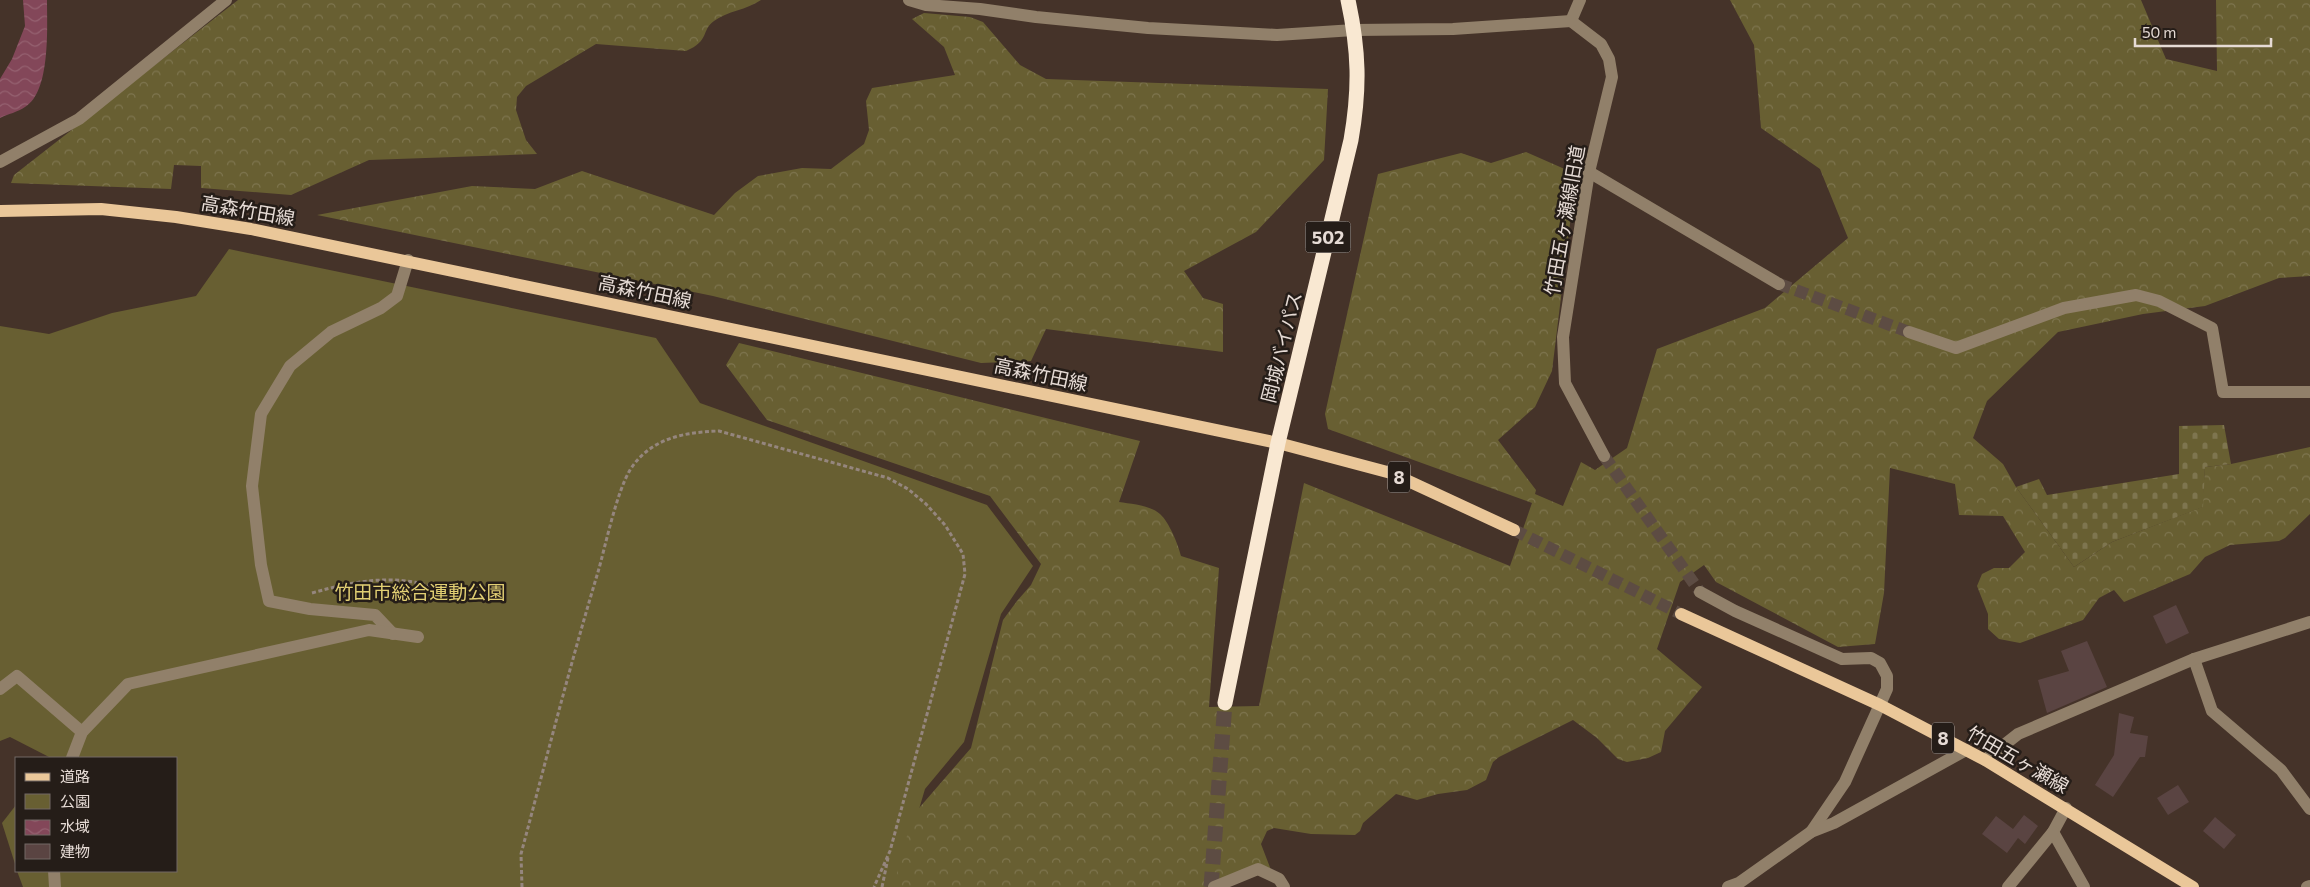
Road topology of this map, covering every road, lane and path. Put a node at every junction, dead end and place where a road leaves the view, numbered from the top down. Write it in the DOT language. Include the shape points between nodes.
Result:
graph roads {
  1 [pos="226,0"];
  2 [pos="909,0"];
  3 [pos="1348,0"];
  4 [pos="1580,0"];
  5 [pos="1572,21"];
  6 [pos="1354,30"];
  7 [pos="0,162"];
  8 [pos="1590,172"];
  9 [pos="0,211"];
  10 [pos="408,260"];
  11 [pos="1779,284"];
  12 [pos="1910,332"];
  13 [pos="2310,392"];
  14 [pos="1278,443"];
  15 [pos="1604,456"];
  16 [pos="1514,530"];
  17 [pos="443,590"];
  18 [pos="1700,592"];
  19 [pos="311,593"];
  20 [pos="1681,614"];
  21 [pos="2310,622"];
  22 [pos="394,634"];
  23 [pos="418,637"];
  24 [pos="2194,659"];
  25 [pos="0,689"];
  26 [pos="1225,703"];
  27 [pos="1880,705"];
  28 [pos="82,732"];
  29 [pos="1966,750"];
  30 [pos="72,757"];
  31 [pos="1985,760"];
  32 [pos="2066,808"];
  33 [pos="2310,808"];
  34 [pos="1811,832"];
  35 [pos="2053,832"];
  36 [pos="890,850"];
  37 [pos="54,872"];
  38 [pos="55,887"];
  39 [pos="522,887"];
  40 [pos="874,887"];
  41 [pos="882,887"];
  42 [pos="1214,887"];
  43 [pos="1284,887"];
  44 [pos="1728,887"];
  45 [pos="2008,887"];
  46 [pos="2084,887"];
  47 [pos="2193,887"];
  1 -- 7 [label="street" via="78,119"];
  2 -- 6 [label="street" via="926,5 1148,28 1277,35"];
  3 -- 6 [label="highway, 岡城バイパス / 502"];
  4 -- 5 [label="street"];
  5 -- 6 [label="street" via="1453,30"];
  5 -- 8 [label="street, 竹田五ヶ瀬線旧道" via="1601,44 1609,59 1612,77"];
  6 -- 14 [label="highway, 岡城バイパス / 502" via="1358,100 1351,140"];
  8 -- 11 [label="street"];
  8 -- 15 [label="street, 竹田五ヶ瀬線旧道" via="1563,336 1565,383"];
  9 -- 10 [label="main road, 高森竹田線" via="101,209 144,213 251,228"];
  10 -- 14 [label="main road, 高森竹田線"];
  10 -- 22 [label="street" via="397,296 381,308 331,332 290,366 261,414 252,486 260,566 269,601 310,609 375,615"];
  12 -- 13 [label="street" via="1956,348 2064,308 2136,296 2159,301 2212,328 2224,392"];
  14 -- 16 [label="main road, 8" via="1391,473"];
  14 -- 26 [label="highway, 岡城バイパス / 502"];
  17 -- 19 [label="path" via="391,579 358,581"];
  18 -- 27 [label="street" via="1842,659 1871,658 1880,664 1887,676 1887,689"];
  20 -- 27 [label="main road, 竹田五ヶ瀬線 / 8"];
  21 -- 24 [label="street"];
  22 -- 23 [label="street"];
  22 -- 28 [label="street" via="369,630 128,684"];
  24 -- 31 [label="street" via="2018,734"];
  24 -- 33 [label="street" via="2212,711 2281,770"];
  25 -- 28 [label="street" via="17,676"];
  27 -- 29 [label="main road, 竹田五ヶ瀬線 / 8"];
  27 -- 34 [label="street" via="1845,782"];
  28 -- 30 [label="street"];
  29 -- 31 [label="main road, 竹田五ヶ瀬線 / 8"];
  29 -- 34 [label="street" via="1834,823"];
  31 -- 32 [label="main road, 竹田五ヶ瀬線 / 8"];
  32 -- 35 [label="street"];
  32 -- 47 [label="main road, 竹田五ヶ瀬線 / 8"];
  34 -- 44 [label="street" via="1739,884"];
  35 -- 45 [label="street"];
  35 -- 46 [label="street"];
  36 -- 39 [label="path" via="965,574 963,554 945,525 926,504 888,478 719,431 692,432 671,436 648,451 630,470 621,491 521,854"];
  36 -- 40 [label="path"];
  36 -- 41 [label="path"];
  37 -- 38 [label="street"];
  42 -- 43 [label="street" via="1258,869 1278,879"];
}
